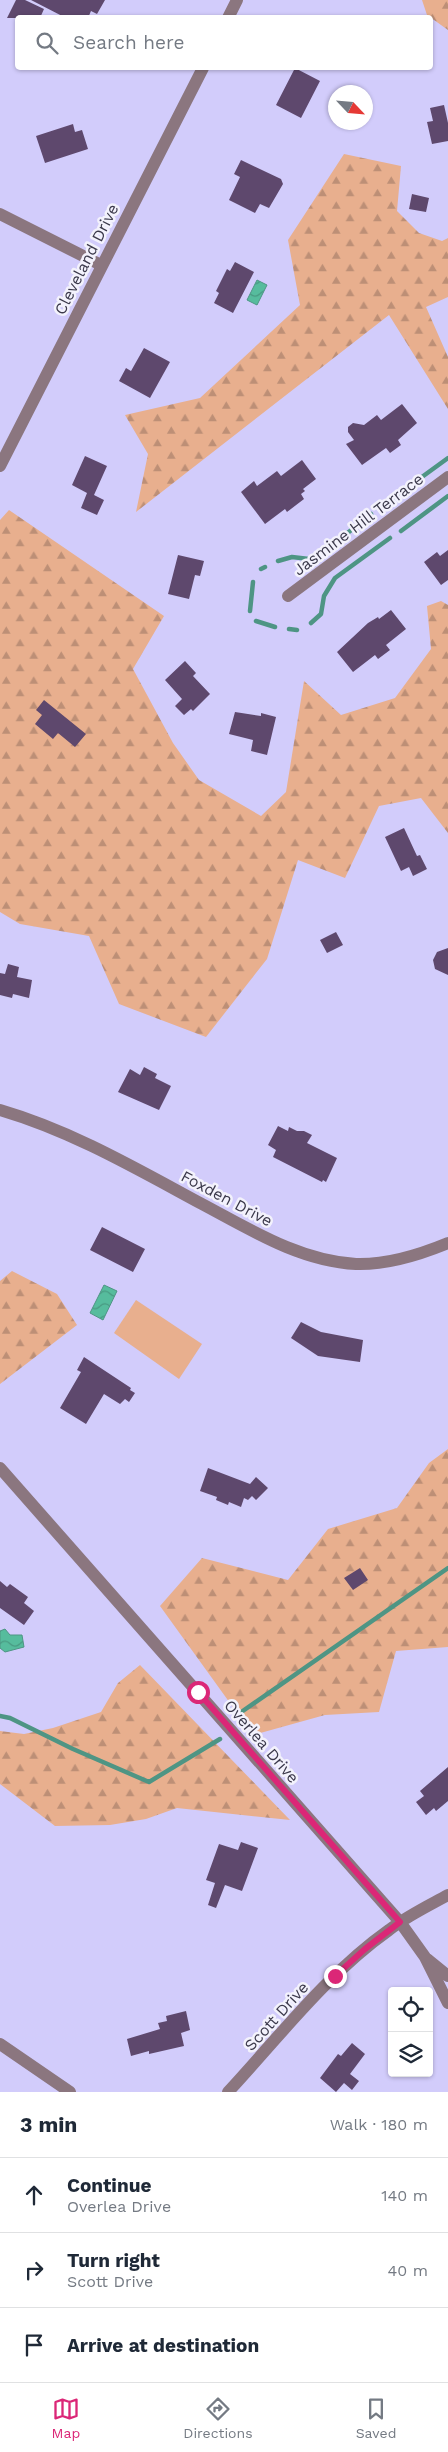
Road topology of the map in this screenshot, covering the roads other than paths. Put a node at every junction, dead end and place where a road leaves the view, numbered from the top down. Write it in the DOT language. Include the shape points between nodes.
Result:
graph roads {
  1 [pos="237,0"];
  2 [pos="230,15"];
  3 [pos="202,70"];
  4 [pos="0,214"];
  5 [pos="101,265"];
  6 [pos="0,466"];
  7 [pos="448,477"];
  8 [pos="288,596"];
  9 [pos="0,1110"];
  10 [pos="448,1243"];
  11 [pos="0,1468"];
  12 [pos="448,1895"];
  13 [pos="400,1922"];
  14 [pos="425,1957"];
  15 [pos="448,1976"];
  16 [pos="448,2003"];
  17 [pos="0,2044"];
  18 [pos="70,2092"];
  19 [pos="228,2092"];
  1 -- 2 [label="street"];
  3 -- 5 [label="street, Cleveland Drive"];
  4 -- 5 [label="street"];
  5 -- 6 [label="street, Cleveland Drive"];
  7 -- 8 [label="street, Jasmine Hill Terrace"];
  9 -- 10 [label="street, Foxden Drive" via="78,1139 279,1244 310,1255 336,1261 371,1263 414,1257"];
  11 -- 13 [label="street, Overlea Drive"];
  12 -- 13 [label="street, Scott Drive"];
  13 -- 14 [label="street, Overlea Drive"];
  13 -- 19 [label="street, Scott Drive" via="338,1973"];
  14 -- 15 [label="street"];
  14 -- 16 [label="street"];
  17 -- 18 [label="street"];
}
